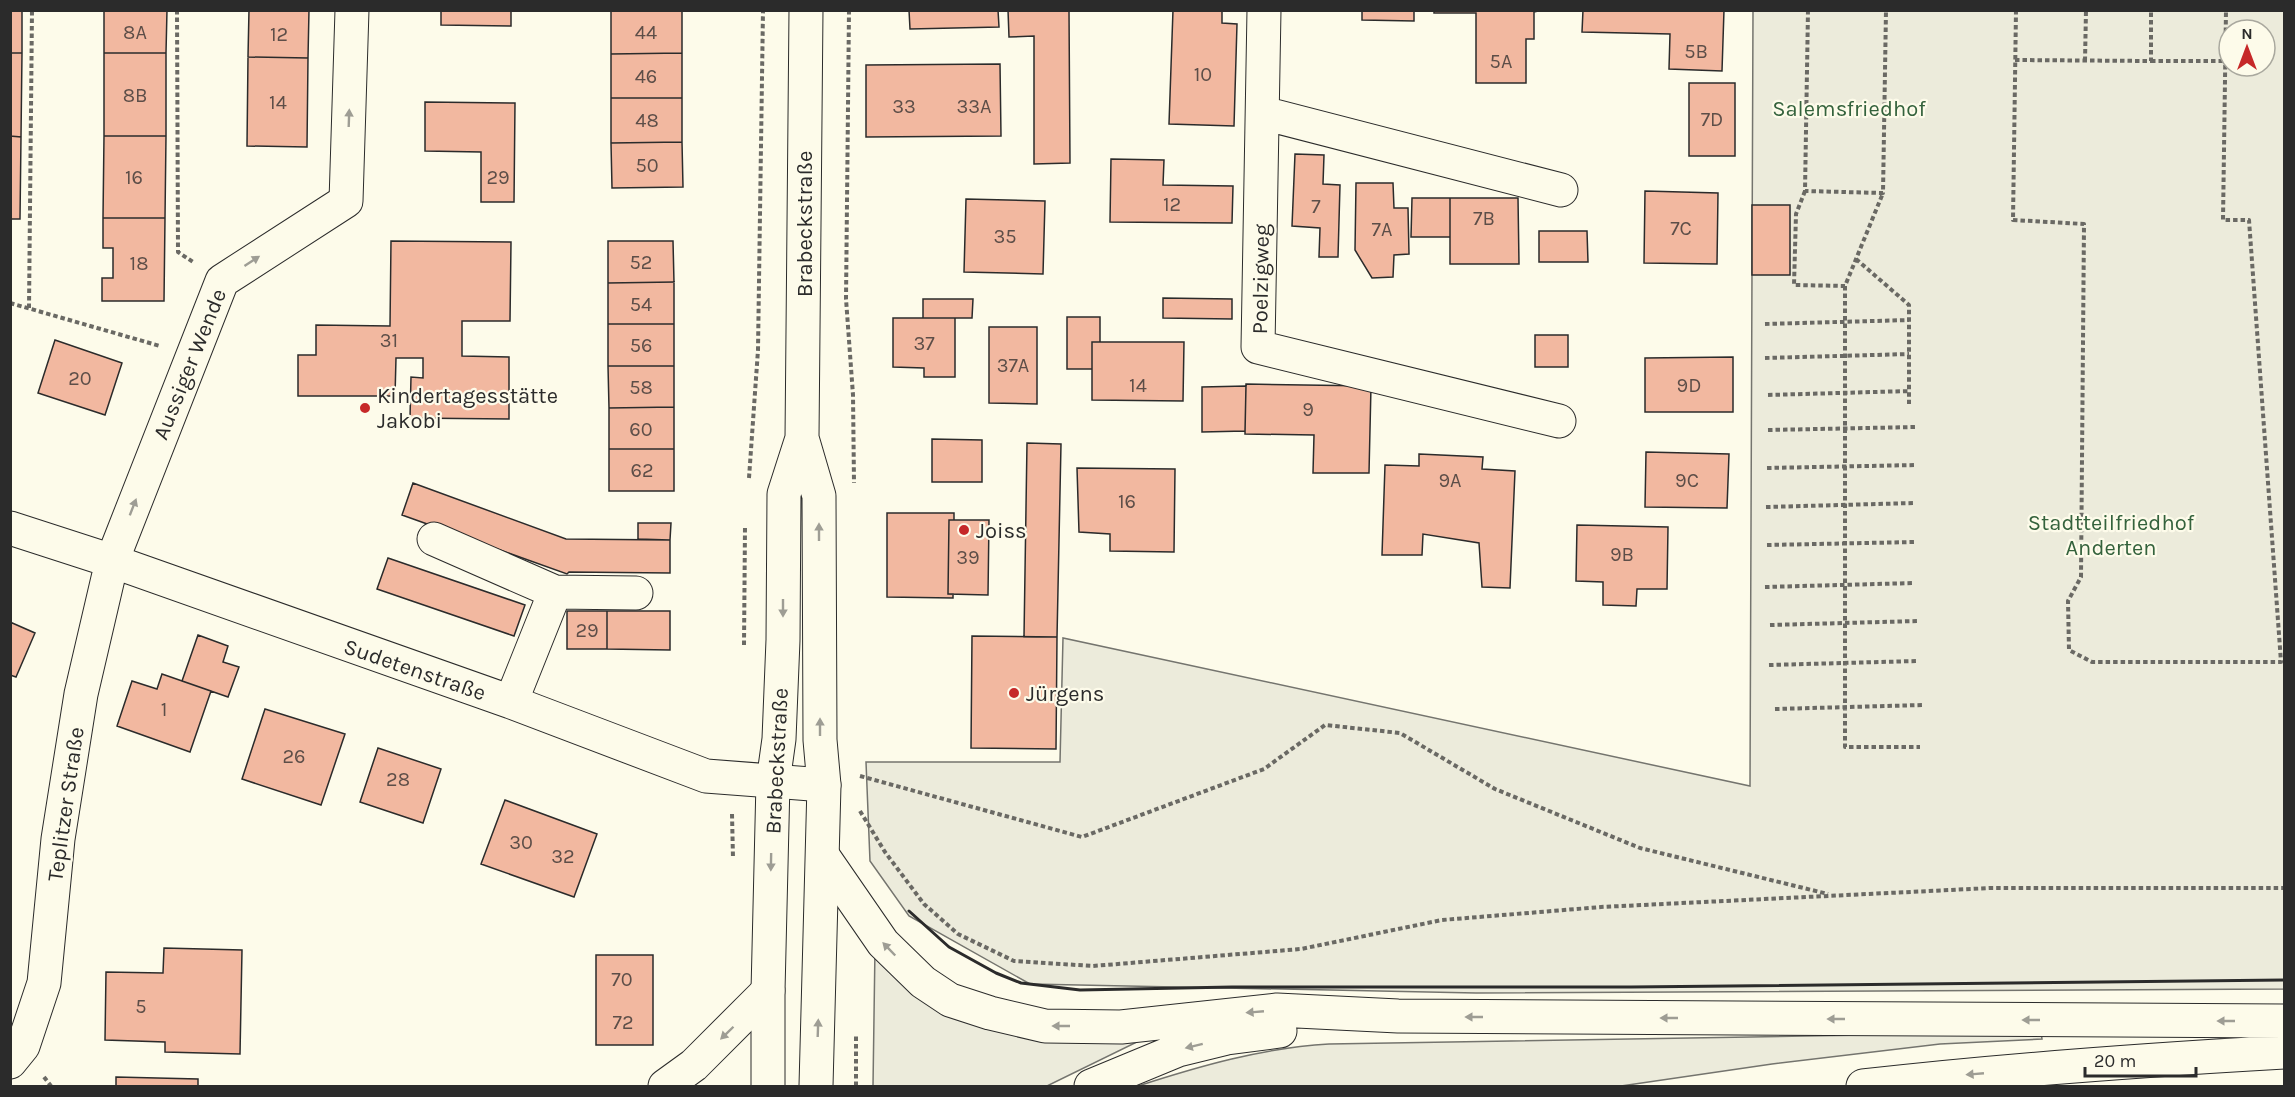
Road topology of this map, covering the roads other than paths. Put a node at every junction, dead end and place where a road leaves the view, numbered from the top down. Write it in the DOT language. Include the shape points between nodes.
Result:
graph roads {
  1 [pos="352,10"];
  2 [pos="806,10"];
  3 [pos="1264,10"];
  4 [pos="1263,113"];
  5 [pos="1561,190"];
  6 [pos="1559,421"];
  7 [pos="802,438"];
  8 [pos="10,528"];
  9 [pos="434,539"];
  10 [pos="112,561"];
  11 [pos="555,592"];
  12 [pos="636,593"];
  13 [pos="511,702"];
  14 [pos="773,782"];
  15 [pos="824,785"];
  16 [pos="823,856"];
  17 [pos="768,991"];
  18 [pos="1398,1016"];
  19 [pos="2284,1021"];
  20 [pos="2284,1052"];
  21 [pos="17,1054"];
  22 [pos="665,1086"];
  23 [pos="768,1086"];
  24 [pos="816,1086"];
  25 [pos="1090,1086"];
  26 [pos="1863,1086"];
  10 -- 1 [label="main road, Aussiger Wende, one-way" via="222,281 346,201"];
  2 -- 7 [label="main road, Brabeckstraße"];
  3 -- 4 [label="main road, Poelzigweg"];
  4 -- 5 [label="main road"];
  4 -- 6 [label="main road, Poelzigweg" via="1258,346"];
  7 -- 14 [label="main road, Brabeckstraße, one-way" via="784,494 783,640"];
  15 -- 7 [label="main road, Brabeckstraße, one-way" via="820,740 819,496"];
  8 -- 10 [label="main road, Sudetenstraße"];
  9 -- 11 [label="main road"];
  10 -- 13 [label="main road, Sudetenstraße"];
  10 -- 21 [label="main road, Teplitzer Straße" via="81,694 58,839 45,982"];
  11 -- 12 [label="main road"];
  11 -- 13 [label="main road"];
  13 -- 14 [label="main road, Sudetenstraße" via="706,776"];
  14 -- 15 [label="main road, Sudetenstraße"];
  14 -- 17 [label="main road, Brabeckstraße, one-way"];
  15 -- 16 [label="main road, Brabeckstraße"];
  18 -- 16 [label="main road, one-way" via="1276,1010 1121,1027 1077,1027 1045,1026 990,1013 950,1000 922,982 883,943"];
  24 -- 16 [label="main road, Brabeckstraße, one-way"];
  17 -- 22 [label="main road, one-way" via="694,1065"];
  17 -- 23 [label="main road, Brabeckstraße"];
  19 -- 18 [label="main road, one-way"];
  18 -- 25 [label="main road, one-way" via="1227,1038 1178,1050"];
  20 -- 26 [label="main road, one-way"];
}
